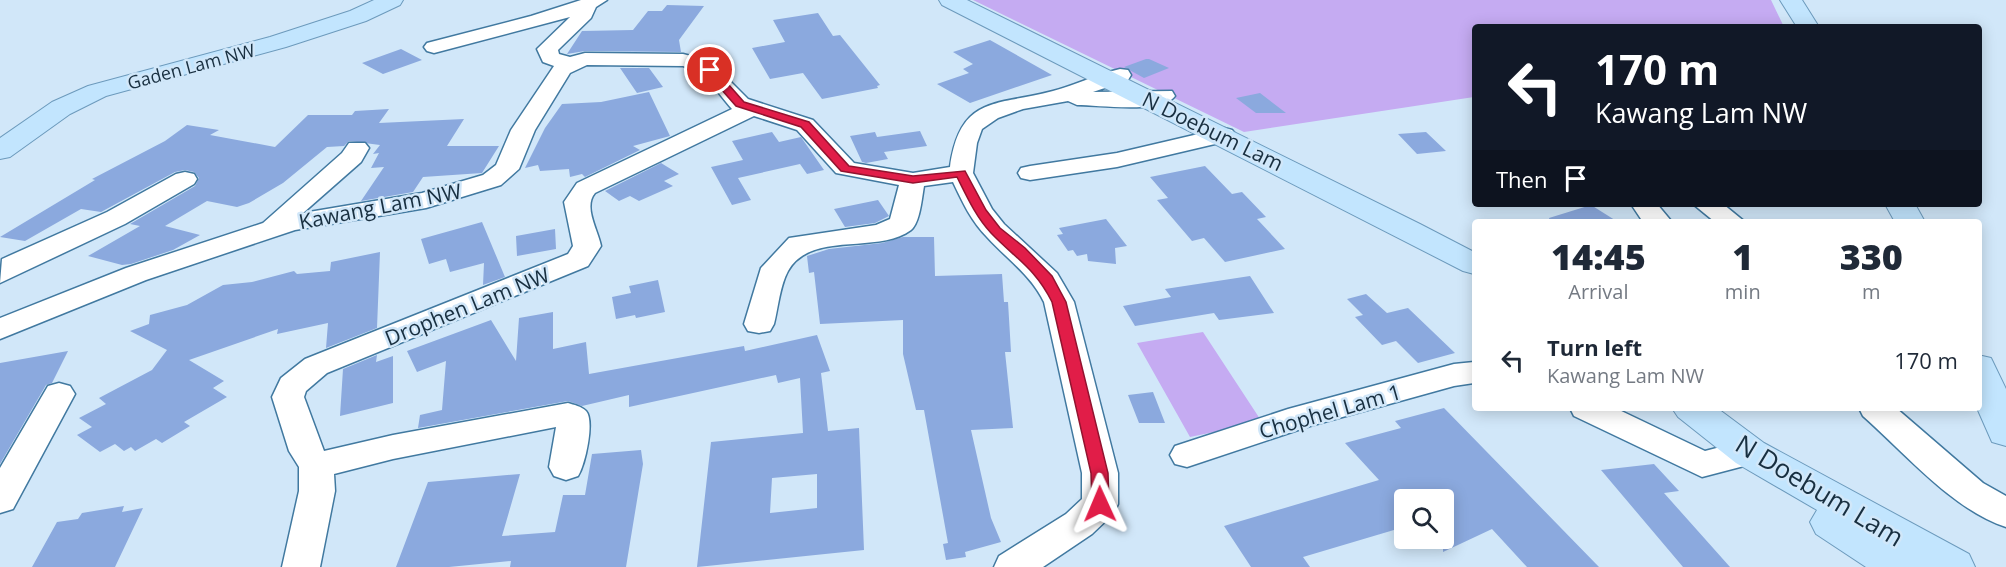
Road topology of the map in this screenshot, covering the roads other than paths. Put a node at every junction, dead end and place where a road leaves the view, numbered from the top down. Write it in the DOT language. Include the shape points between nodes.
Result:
graph roads {
  1 [pos="392,0"];
  2 [pos="950,0"];
  3 [pos="973,0"];
  4 [pos="1791,0"];
  5 [pos="593,2"];
  6 [pos="1806,24"];
  7 [pos="434,47"];
  8 [pos="570,63"];
  9 [pos="1114,78"];
  10 [pos="1057,97"];
  11 [pos="1158,98"];
  12 [pos="750,109"];
  13 [pos="1224,135"];
  14 [pos="357,148"];
  15 [pos="0,151"];
  16 [pos="961,173"];
  17 [pos="1029,173"];
  18 [pos="185,179"];
  19 [pos="913,180"];
  20 [pos="1646,207"];
  21 [pos="1710,207"];
  22 [pos="1655,219"];
  23 [pos="1728,219"];
  24 [pos="265,232"];
  25 [pos="1472,252"];
  26 [pos="1472,263"];
  27 [pos="0,275"];
  28 [pos="759,324"];
  29 [pos="0,329"];
  30 [pos="1472,373"];
  31 [pos="1982,376"];
  32 [pos="59,394"];
  33 [pos="1592,411"];
  34 [pos="1671,411"];
  35 [pos="1695,411"];
  36 [pos="1878,411"];
  37 [pos="2006,432"];
  38 [pos="1188,455"];
  39 [pos="1732,457"];
  40 [pos="316,466"];
  41 [pos="566,467"];
  42 [pos="0,499"];
  43 [pos="2006,513"];
  44 [pos="301,567"];
  45 [pos="1013,567"];
  46 [pos="1900,567"];
  47 [pos="1953,567"];
  1 -- 15 [label="main road, Gaden Lam NW" via="358,16 270,45 90,94 61,108"];
  2 -- 9 [label="main road, N Doebum Lam"];
  3 -- 9 [label="main road, N Doebum Lam"];
  4 -- 6 [label="main road"];
  5 -- 7 [label="street"];
  5 -- 8 [label="street" via="547,49 550,58"];
  8 -- 12 [label="street" via="593,59 690,61 710,70 735,99"];
  8 -- 24 [label="street, Kawang Lam NW" via="562,69 523,130 507,169 492,180 426,200 304,219"];
  9 -- 10 [label="street"];
  9 -- 11 [label="main road, N Doebum Lam"];
  10 -- 11 [label="street"];
  10 -- 16 [label="street" via="990,113 972,126"];
  11 -- 13 [label="main road, N Doebum Lam"];
  11 -- 25 [label="main road, N Doebum Lam"];
  12 -- 19 [label="street" via="805,125 845,168"];
  12 -- 40 [label="street, Drophen Lam NW" via="579,192 576,202 587,246 578,260 316,366 302,376 288,397 306,451"];
  13 -- 17 [label="street" via="1117,160"];
  13 -- 26 [label="main road, N Doebum Lam"];
  14 -- 24 [label="street" via="352,157"];
  16 -- 19 [label="street"];
  16 -- 45 [label="street" via="980,211 1047,279 1059,302 1100,473 1100,504 1079,524"];
  18 -- 27 [label="street" via="116,218 12,265"];
  19 -- 28 [label="street" via="902,224 881,232 799,244 774,268"];
  20 -- 22 [label="street"];
  21 -- 23 [label="street"];
  24 -- 29 [label="street, Kawang Lam NW" via="136,274"];
  30 -- 38 [label="street, Chophel Lam 1" via="1309,415"];
  31 -- 37 [label="main road"];
  32 -- 42 [label="street"];
  33 -- 39 [label="street" via="1702,464"];
  34 -- 39 [label="main road, N Doebum Lam"];
  35 -- 47 [label="main road, N Doebum Lam" via="1750,453"];
  36 -- 43 [label="street" via="1970,492"];
  39 -- 46 [label="main road, N Doebum Lam"];
  40 -- 41 [label="street" via="393,447 568,415 574,419"];
  40 -- 44 [label="street, Drophen Lam NW" via="317,491"];
}
